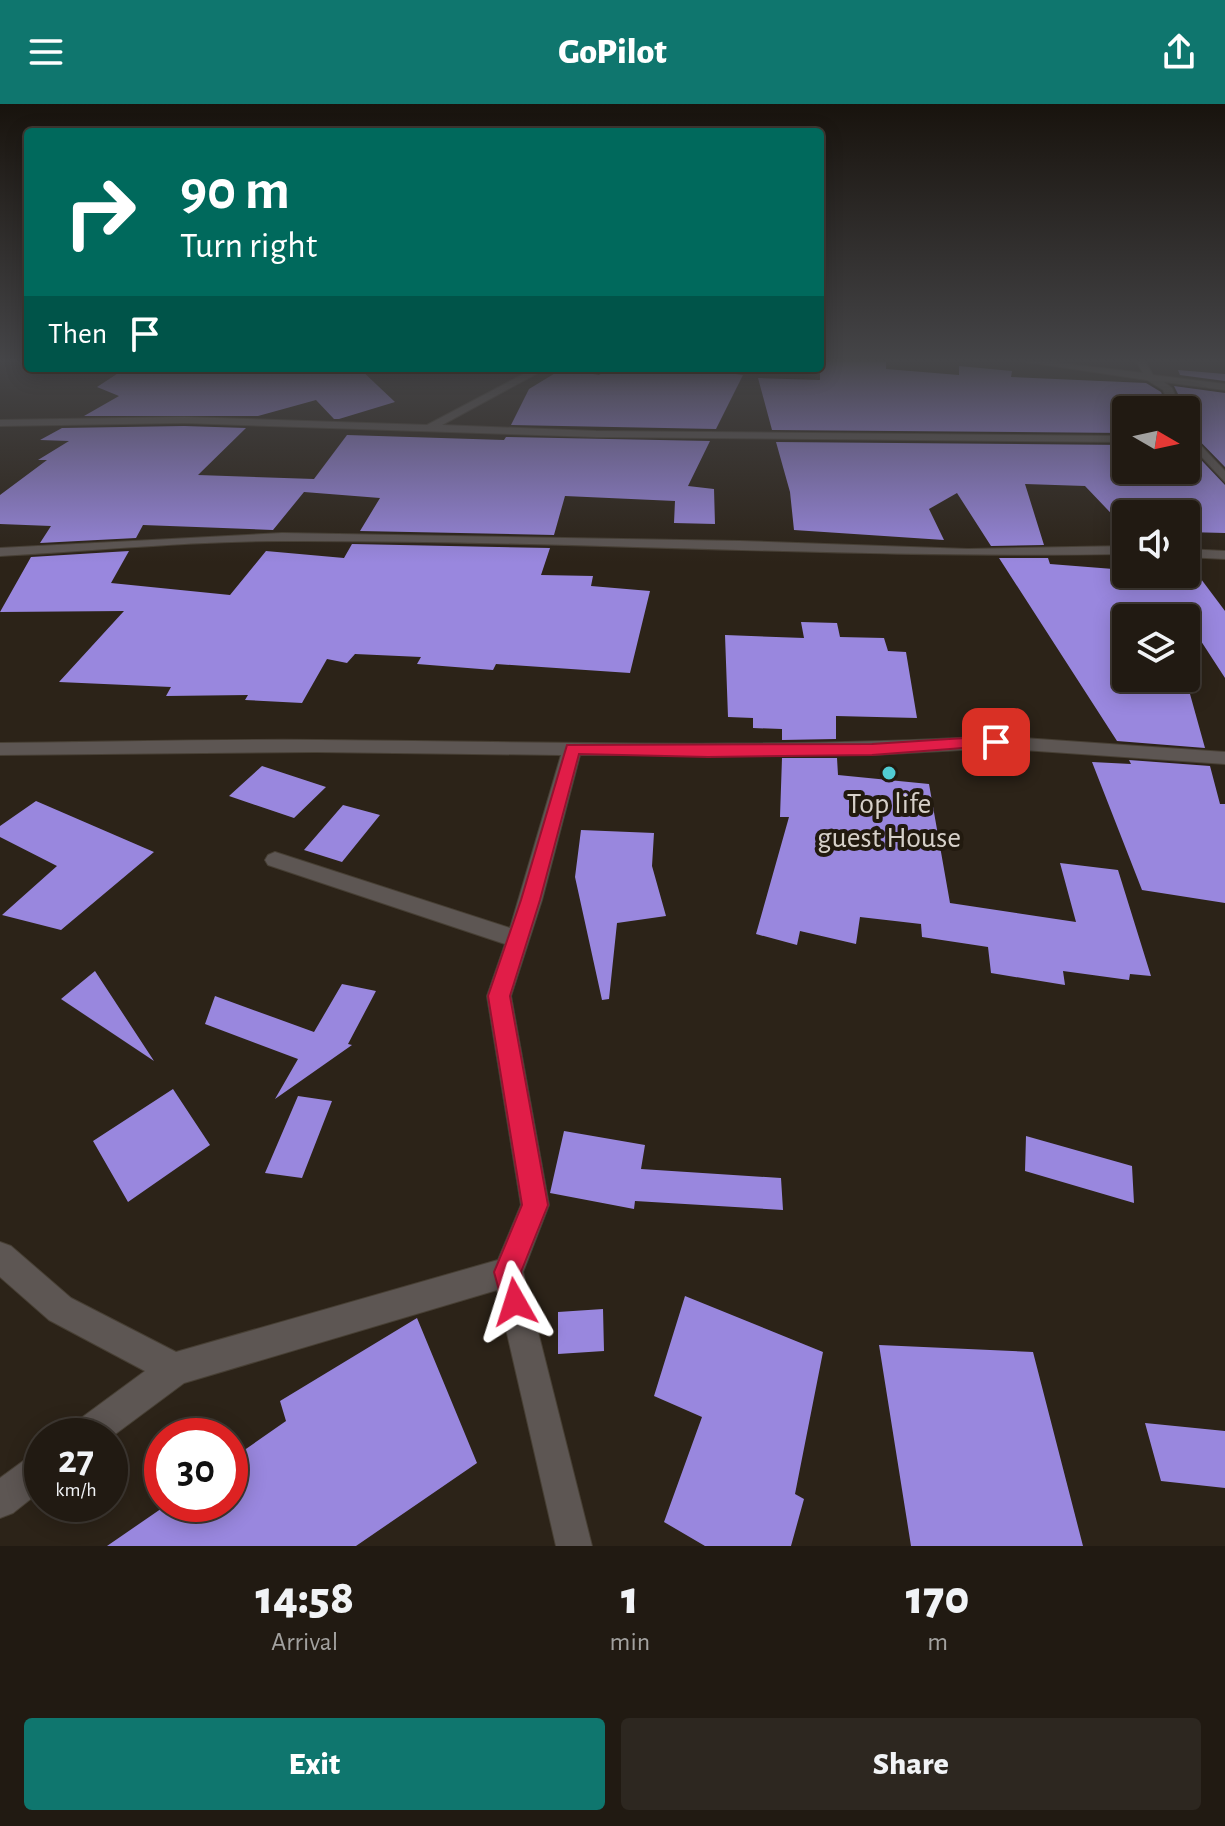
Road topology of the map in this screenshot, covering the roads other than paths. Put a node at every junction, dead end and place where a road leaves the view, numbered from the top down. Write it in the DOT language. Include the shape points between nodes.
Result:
graph roads {
  1 [pos="408,428"];
  2 [pos="427,429"];
  3 [pos="1112,439"];
  4 [pos="1200,452"];
  5 [pos="1225,478"];
  6 [pos="1112,550"];
  7 [pos="0,552"];
  8 [pos="1200,553"];
  9 [pos="1205,553"];
  10 [pos="1225,555"];
  11 [pos="1225,568"];
  12 [pos="0,749"];
  13 [pos="572,749"];
  14 [pos="1225,758"];
  15 [pos="275,860"];
  16 [pos="517,939"];
  17 [pos="0,1257"];
  18 [pos="508,1272"];
  19 [pos="175,1369"];
  20 [pos="109,1418"];
  21 [pos="24,1482"];
  22 [pos="0,1500"];
  23 [pos="574,1546"];
  1 -- 2 [label="street"];
  2 -- 3 [label="street"];
  4 -- 5 [label="street"];
  6 -- 7 [label="street" via="968,553 282,537"];
  8 -- 9 [label="street"];
  9 -- 10 [label="street"];
  9 -- 11 [label="street"];
  12 -- 13 [label="street"];
  13 -- 14 [label="street" via="872,749 996,742"];
  13 -- 16 [label="street"];
  15 -- 16 [label="street"];
  16 -- 18 [label="street" via="499,996 535,1205"];
  17 -- 19 [label="street" via="60,1309"];
  18 -- 19 [label="street"];
  18 -- 23 [label="street"];
  19 -- 20 [label="street"];
  21 -- 22 [label="street"];
}
